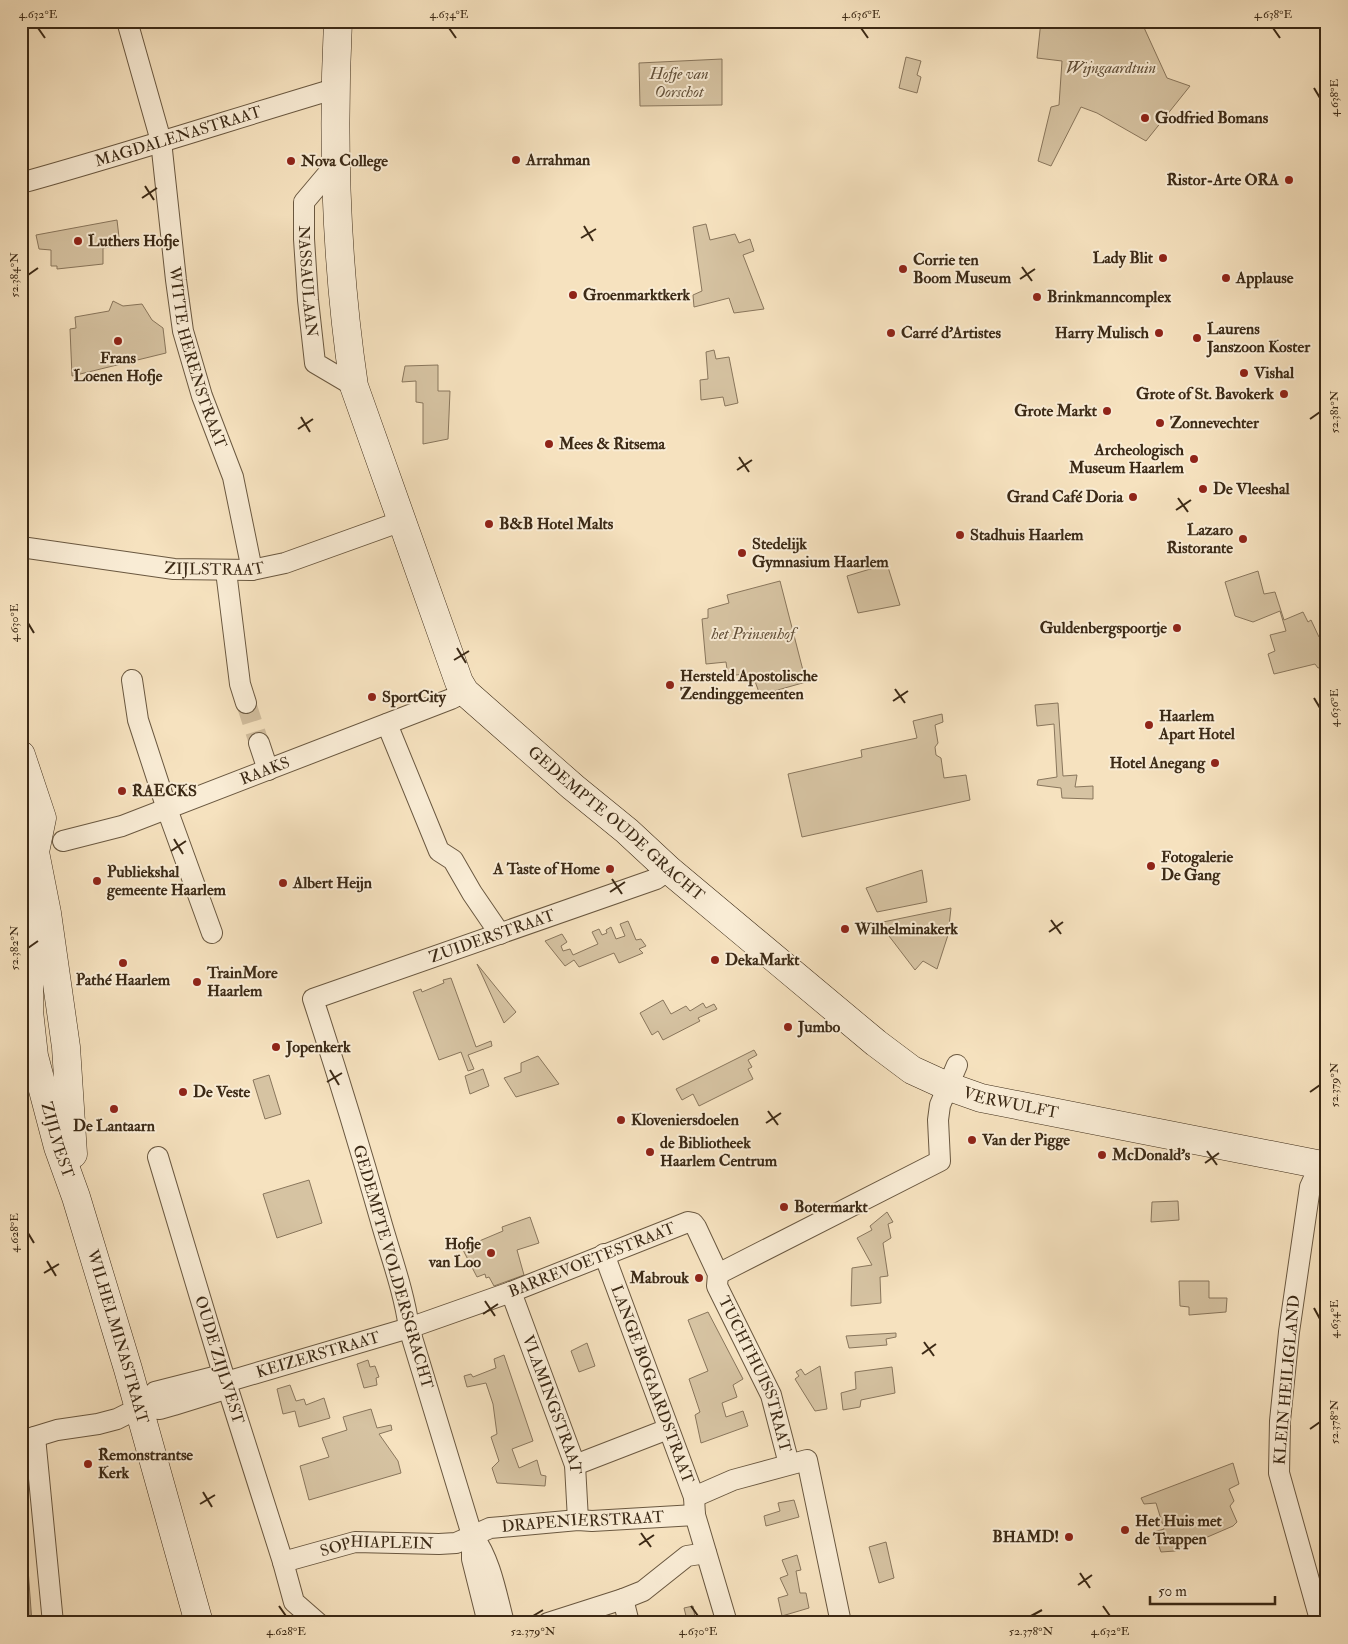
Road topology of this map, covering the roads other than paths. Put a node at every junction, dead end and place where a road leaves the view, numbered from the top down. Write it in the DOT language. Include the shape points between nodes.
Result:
graph roads {
  1 [pos="127,21"];
  2 [pos="338,21"];
  3 [pos="334,89"];
  4 [pos="161,141"];
  5 [pos="336,164"];
  6 [pos="21,183"];
  7 [pos="354,386"];
  8 [pos="402,521"];
  9 [pos="21,548"];
  10 [pos="252,570"];
  11 [pos="226,571"];
  12 [pos="132,680"];
  13 [pos="465,692"];
  14 [pos="246,703"];
  15 [pos="387,724"];
  16 [pos="258,743"];
  17 [pos="22,765"];
  18 [pos="268,770"];
  19 [pos="167,809"];
  20 [pos="63,841"];
  21 [pos="26,851"];
  22 [pos="670,870"];
  23 [pos="21,905"];
  24 [pos="212,933"];
  25 [pos="500,934"];
  26 [pos="313,999"];
  27 [pos="912,1070"];
  28 [pos="952,1076"];
  29 [pos="158,1157"];
  30 [pos="1323,1165"];
  31 [pos="76,1197"];
  32 [pos="688,1222"];
  33 [pos="604,1254"];
  34 [pos="714,1266"];
  35 [pos="511,1292"];
  36 [pos="409,1328"];
  37 [pos="226,1382"];
  38 [pos="128,1414"];
  39 [pos="668,1428"];
  40 [pos="28,1439"];
  41 [pos="798,1462"];
  42 [pos="575,1465"];
  43 [pos="695,1506"];
  44 [pos="578,1520"];
  45 [pos="472,1535"];
  46 [pos="706,1553"];
  47 [pos="283,1562"];
  48 [pos="623,1599"];
  49 [pos="54,1623"];
  50 [pos="199,1623"];
  51 [pos="318,1623"];
  52 [pos="488,1623"];
  53 [pos="504,1623"];
  54 [pos="548,1623"];
  55 [pos="629,1623"];
  56 [pos="727,1623"];
  57 [pos="841,1623"];
  58 [pos="1321,1623"];
  1 -- 4 [label="street, WITTE HERENSTRAAT"];
  2 -- 3 [label="street, NASSAULAAN"];
  3 -- 4 [label="street, MAGDALENASTRAAT"];
  3 -- 5 [label="street, NASSAULAAN"];
  4 -- 6 [label="street, MAGDALENASTRAAT"];
  4 -- 10 [label="street, WITTE HERENSTRAAT" via="183,331 202,396 233,477"];
  5 -- 7 [label="street, NASSAULAAN" via="346,335"];
  5 -- 7 [label="street, NASSAULAAN" via="304,202 308,300 315,363"];
  7 -- 8 [label="street, NASSAULAAN"];
  8 -- 10 [label="street, ZIJLSTRAAT" via="285,563"];
  8 -- 13 [label="street, GEDEMPTE OUDE GRACHT"];
  9 -- 11 [label="street, ZIJLSTRAAT" via="174,569"];
  10 -- 11 [label="street, ZIJLSTRAAT"];
  11 -- 14 [label="street" via="240,684"];
  12 -- 19 [label="street" via="138,720"];
  13 -- 15 [label="street, RAAKS"];
  13 -- 22 [label="street, GEDEMPTE OUDE GRACHT"];
  15 -- 18 [label="street, RAAKS"];
  15 -- 25 [label="street" via="439,851 453,860"];
  16 -- 18 [label="street"];
  17 -- 21 [label="street, ZIJLVEST" via="42,818"];
  18 -- 19 [label="street, RAAKS"];
  19 -- 20 [label="street, RAAKS" via="122,826"];
  19 -- 24 [label="street"];
  21 -- 31 [label="street, ZIJLVEST" via="47,913 66,1045"];
  22 -- 25 [label="street, ZUIDERSTRAAT" via="656,879"];
  22 -- 27 [label="street, GEDEMPTE OUDE GRACHT"];
  23 -- 31 [label="street, ZIJLVEST" via="30,962 29,1011 34,1056 58,1146"];
  25 -- 26 [label="street, ZUIDERSTRAAT"];
  26 -- 36 [label="street, GEDEMPTE VOLDERSGRACHT" via="354,1127"];
  27 -- 28 [label="street, VERWULFT"];
  28 -- 30 [label="street, VERWULFT" via="982,1098"];
  28 -- 34 [label="street" via="940,1105 940,1161"];
  29 -- 37 [label="street, OUDE ZIJLVEST"];
  30 -- 58 [label="street, KLEIN HEILIGLAND" via="1310,1187 1289,1332 1280,1421 1279,1473"];
  31 -- 38 [label="street, WILHELMINASTRAAT"];
  32 -- 33 [label="street, BARREVOETESTRAAT"];
  32 -- 34 [label="street, TUCHTHUISSTRAAT" via="696,1227"];
  33 -- 35 [label="street, BARREVOETESTRAAT"];
  33 -- 39 [label="street, LANGE BOGAARDSTRAAT"];
  34 -- 41 [label="street, TUCHTHUISSTRAAT" via="716,1286 771,1395"];
  35 -- 36 [label="street, BARREVOETESTRAAT"];
  35 -- 42 [label="street, VLAMINGSTRAAT"];
  36 -- 37 [label="street, KEIZERSTRAAT"];
  36 -- 45 [label="street, GEDEMPTE VOLDERSGRACHT"];
  37 -- 38 [label="street, KEIZERSTRAAT" via="219,1391 160,1409"];
  37 -- 47 [label="street, OUDE ZIJLVEST"];
  38 -- 40 [label="street, KEIZERSTRAAT"];
  38 -- 50 [label="street, WILHELMINASTRAAT"];
  39 -- 42 [label="street"];
  39 -- 43 [label="street, LANGE BOGAARDSTRAAT"];
  40 -- 49 [label="street"];
  41 -- 43 [label="street" via="733,1480"];
  41 -- 57 [label="street, TUCHTHUISSTRAAT"];
  42 -- 44 [label="street, VLAMINGSTRAAT"];
  43 -- 44 [label="street, DRAPENIERSTRAAT" via="592,1521"];
  43 -- 46 [label="street, LANGE BOGAARDSTRAAT"];
  44 -- 45 [label="street, DRAPENIERSTRAAT" via="490,1528"];
  45 -- 47 [label="street, SOPHIAPLEIN" via="456,1543 355,1542"];
  45 -- 52 [label="street" via="472,1559"];
  45 -- 53 [label="street" via="487,1560"];
  46 -- 48 [label="street" via="687,1556 643,1591"];
  46 -- 56 [label="street, LANGE BOGAARDSTRAAT"];
  47 -- 51 [label="street, OUDE ZIJLVEST" via="294,1602"];
  48 -- 54 [label="street"];
  48 -- 55 [label="street"];
}
